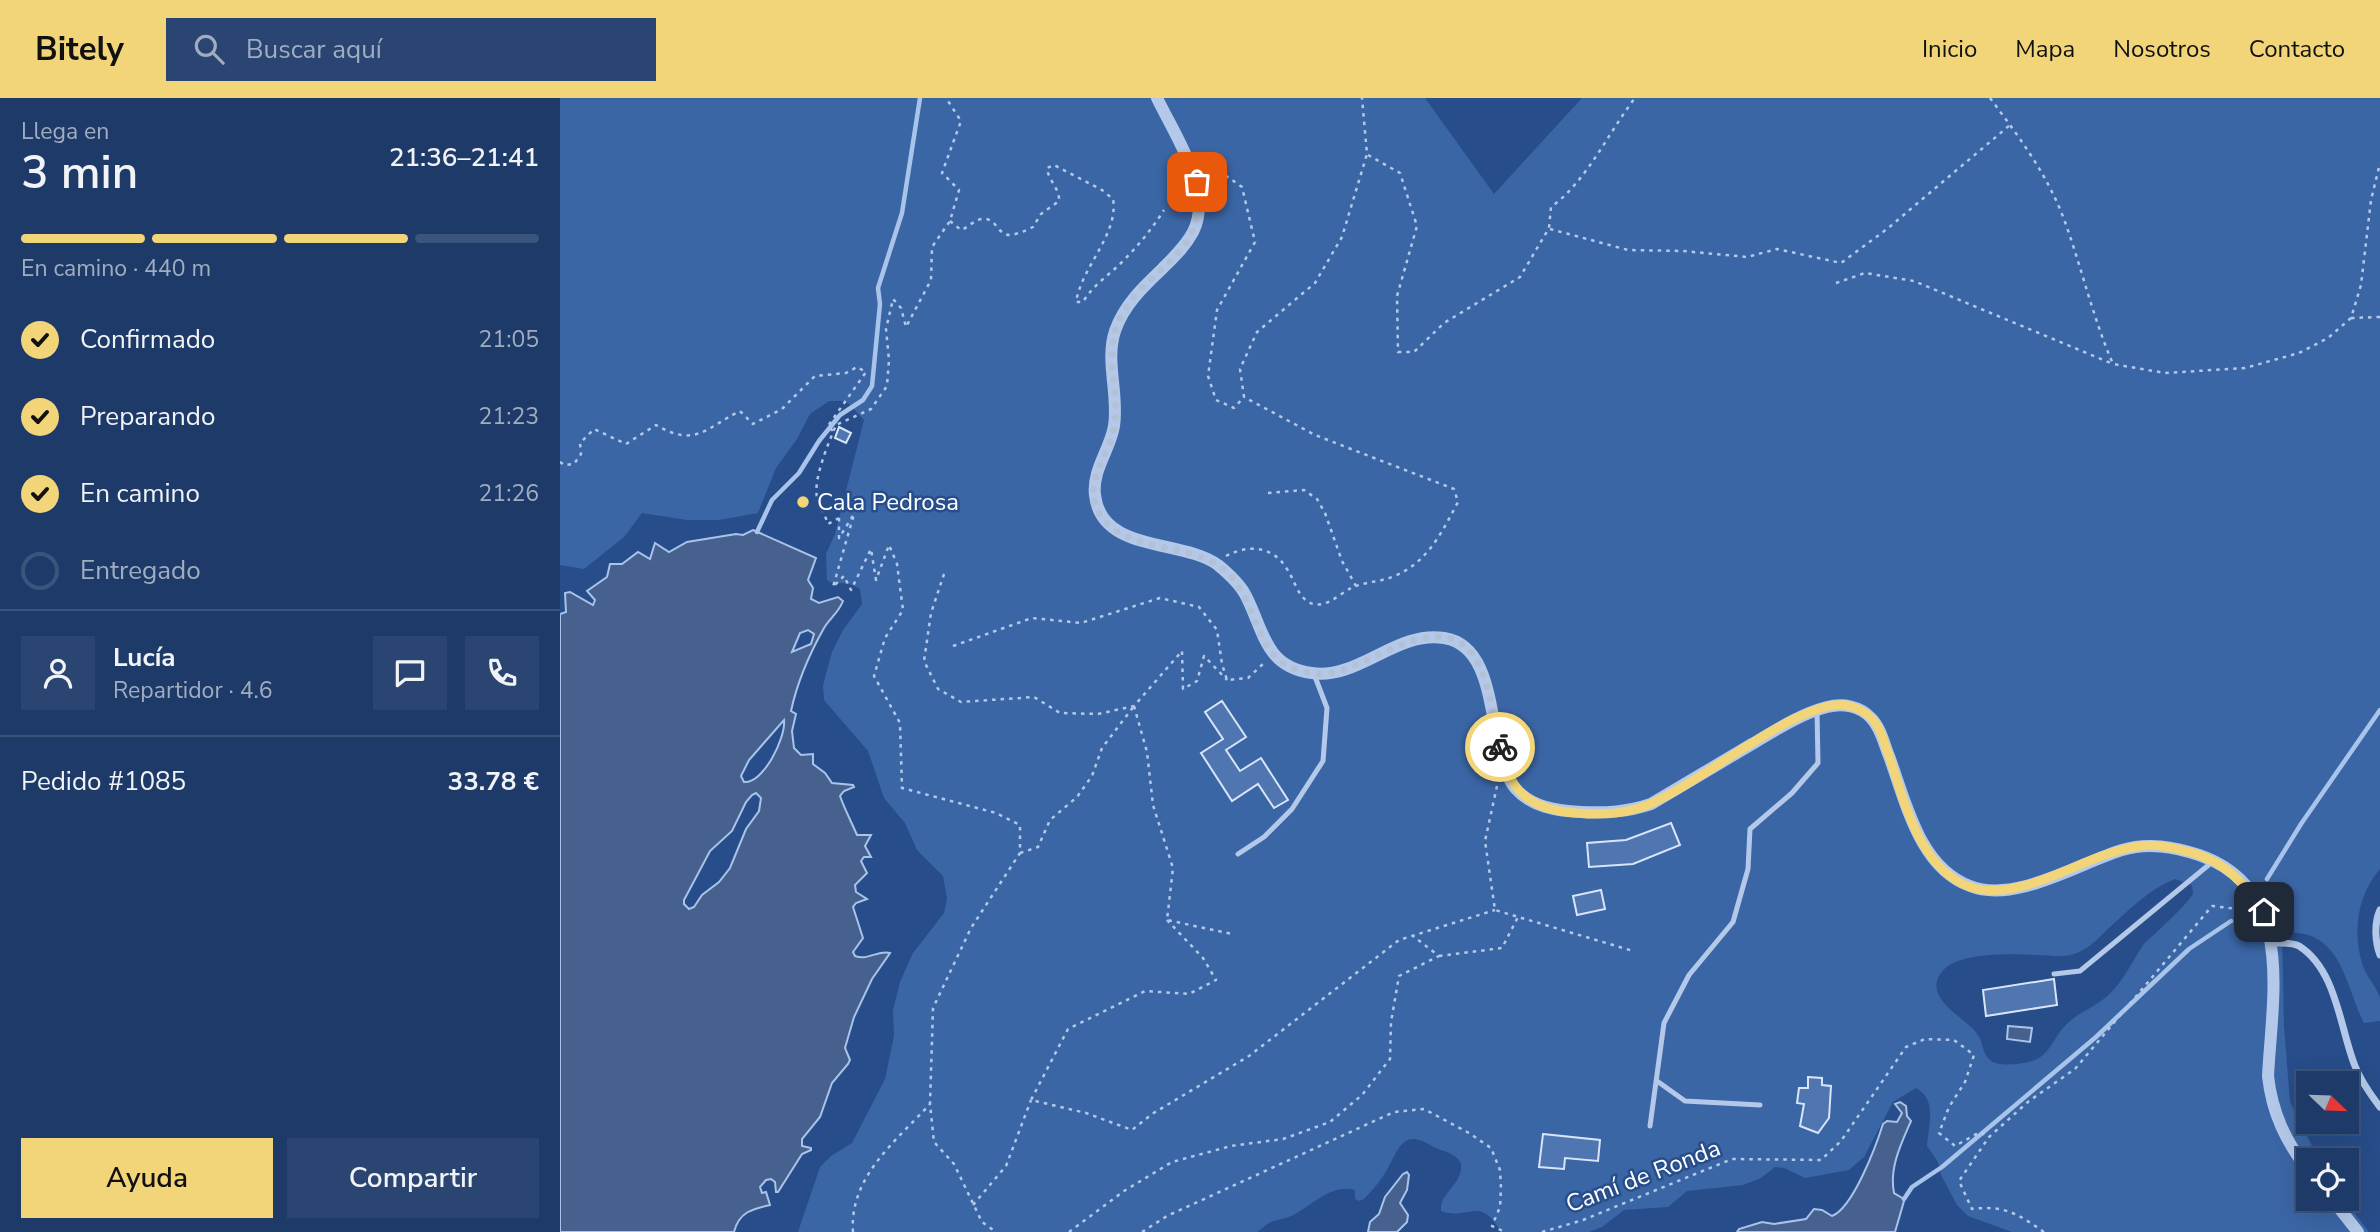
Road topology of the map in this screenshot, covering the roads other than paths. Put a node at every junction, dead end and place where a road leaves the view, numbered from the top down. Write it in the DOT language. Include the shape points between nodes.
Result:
graph roads {
  1 [pos="1157,98"];
  2 [pos="1314,674"];
  3 [pos="1817,710"];
  4 [pos="1238,854"];
  5 [pos="2214,861"];
  6 [pos="2380,910"];
  7 [pos="2272,943"];
  8 [pos="2380,956"];
  9 [pos="2054,974"];
  10 [pos="1657,1081"];
  11 [pos="1760,1105"];
  12 [pos="2380,1107"];
  13 [pos="1650,1126"];
  14 [pos="2296,1152"];
  15 [pos="2341,1211"];
  16 [pos="2358,1232"];
  1 -- 2 [label="street" via="1197,182 1198,218 1186,243 1133,299 1114,332 1114,429 1096,475 1097,509 1108,524 1131,538 1214,562 1246,596 1274,654 1284,664"];
  2 -- 3 [label="street" via="1332,673 1411,641 1428,637 1454,640 1478,664 1503,763 1515,787 1538,805 1568,812 1622,813 1651,804"];
  2 -- 4 [label="lane" via="1328,708 1323,761 1292,809 1264,837"];
  3 -- 5 [label="street" via="1843,705 1870,717 1927,849 1945,870 1973,888 2006,890 2033,884 2142,845 2186,851"];
  3 -- 10 [label="lane" via="1818,763 1750,829 1748,869 1732,922 1689,975 1664,1023"];
  5 -- 7 [label="street" via="2236,876 2264,912"];
  5 -- 9 [label="lane" via="2080,971"];
  6 -- 8 [label="street" via="2376,946"];
  7 -- 12 [label="street" via="2297,945 2314,961 2333,992 2354,1065"];
  7 -- 14 [label="street" via="2270,1094 2282,1132"];
  10 -- 11 [label="lane" via="1685,1101"];
  10 -- 13 [label="lane"];
  15 -- 16 [label="street"];
}
